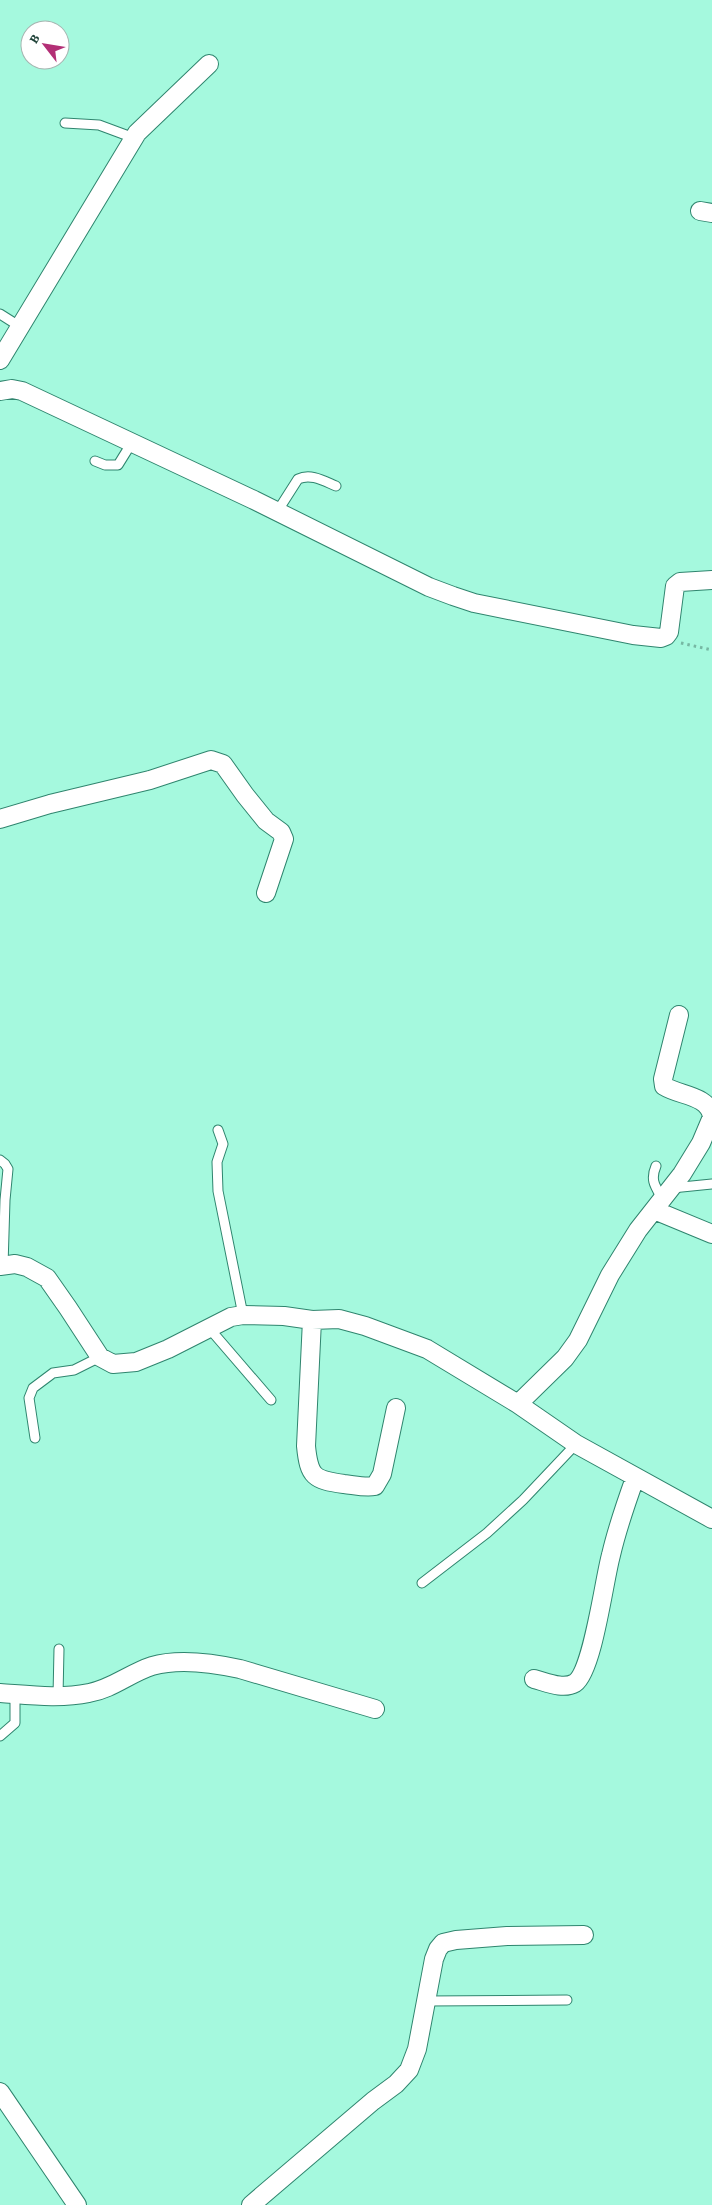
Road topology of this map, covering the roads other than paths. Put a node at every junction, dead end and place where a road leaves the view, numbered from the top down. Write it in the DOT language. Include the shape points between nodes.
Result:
graph roads {
  1 [pos="209,64"];
  2 [pos="65,122"];
  3 [pos="134,138"];
  4 [pos="0,314"];
  5 [pos="20,326"];
  6 [pos="0,360"];
  7 [pos="0,391"];
  8 [pos="131,444"];
  9 [pos="95,461"];
  10 [pos="336,486"];
  11 [pos="277,512"];
  12 [pos="712,580"];
  13 [pos="0,819"];
  14 [pos="266,893"];
  15 [pos="679,1015"];
  16 [pos="712,1116"];
  17 [pos="218,1130"];
  18 [pos="0,1160"];
  19 [pos="656,1166"];
  20 [pos="712,1184"];
  21 [pos="661,1199"];
  22 [pos="712,1234"];
  23 [pos="1,1266"];
  24 [pos="243,1315"];
  25 [pos="312,1320"];
  26 [pos="209,1328"];
  27 [pos="100,1358"];
  28 [pos="271,1400"];
  29 [pos="518,1404"];
  30 [pos="396,1408"];
  31 [pos="35,1438"];
  32 [pos="576,1444"];
  33 [pos="636,1478"];
  34 [pos="712,1519"];
  35 [pos="422,1583"];
  36 [pos="59,1649"];
  37 [pos="534,1679"];
  38 [pos="7,1693"];
  39 [pos="58,1696"];
  40 [pos="375,1709"];
  41 [pos="0,1736"];
  42 [pos="584,1935"];
  43 [pos="568,2000"];
  44 [pos="426,2001"];
  45 [pos="0,2092"];
  46 [pos="77,2205"];
  47 [pos="251,2205"];
  1 -- 3 [label="street"];
  2 -- 3 [label="lane" via="99,125"];
  3 -- 5 [label="street"];
  4 -- 5 [label="lane"];
  5 -- 6 [label="street"];
  7 -- 8 [label="street" via="22,391"];
  8 -- 9 [label="lane" via="118,465"];
  8 -- 11 [label="street"];
  10 -- 11 [label="lane" via="309,476 298,479"];
  11 -- 12 [label="street" via="429,587 474,603 661,638 669,632 675,586 680,582"];
  13 -- 14 [label="street" via="216,761 223,764 266,821 281,832 284,839"];
  15 -- 16 [label="street" via="664,1086 705,1102"];
  16 -- 21 [label="street" via="701,1143 682,1174"];
  17 -- 24 [label="lane" via="223,1144 217,1162 218,1192"];
  18 -- 23 [label="lane" via="8,1169"];
  19 -- 21 [label="lane" via="652,1176"];
  20 -- 21 [label="lane"];
  21 -- 22 [label="street"];
  21 -- 29 [label="street" via="610,1275 566,1358"];
  23 -- 27 [label="street" via="15,1264 27,1267 47,1278"];
  24 -- 25 [label="street"];
  24 -- 26 [label="street"];
  25 -- 29 [label="street" via="338,1319 427,1349"];
  25 -- 30 [label="street" via="306,1446 307,1465 317,1478 326,1482 375,1486 382,1474"];
  26 -- 27 [label="street" via="136,1362 113,1364"];
  26 -- 28 [label="lane"];
  27 -- 31 [label="lane" via="74,1370 52,1373 33,1388 29,1398"];
  29 -- 32 [label="street"];
  32 -- 33 [label="street"];
  32 -- 35 [label="lane" via="487,1533"];
  33 -- 34 [label="street"];
  33 -- 37 [label="street" via="611,1554 599,1620 583,1671 576,1682 566,1687"];
  36 -- 39 [label="lane"];
  38 -- 39 [label="street"];
  38 -- 41 [label="lane" via="15,1723"];
  39 -- 40 [label="street" via="89,1693 153,1666 176,1662 218,1664 240,1669"];
  42 -- 44 [label="street" via="507,1936 443,1944 434,1959"];
  43 -- 44 [label="lane"];
  44 -- 47 [label="street" via="417,2049 409,2070"];
  45 -- 46 [label="street"];
}
